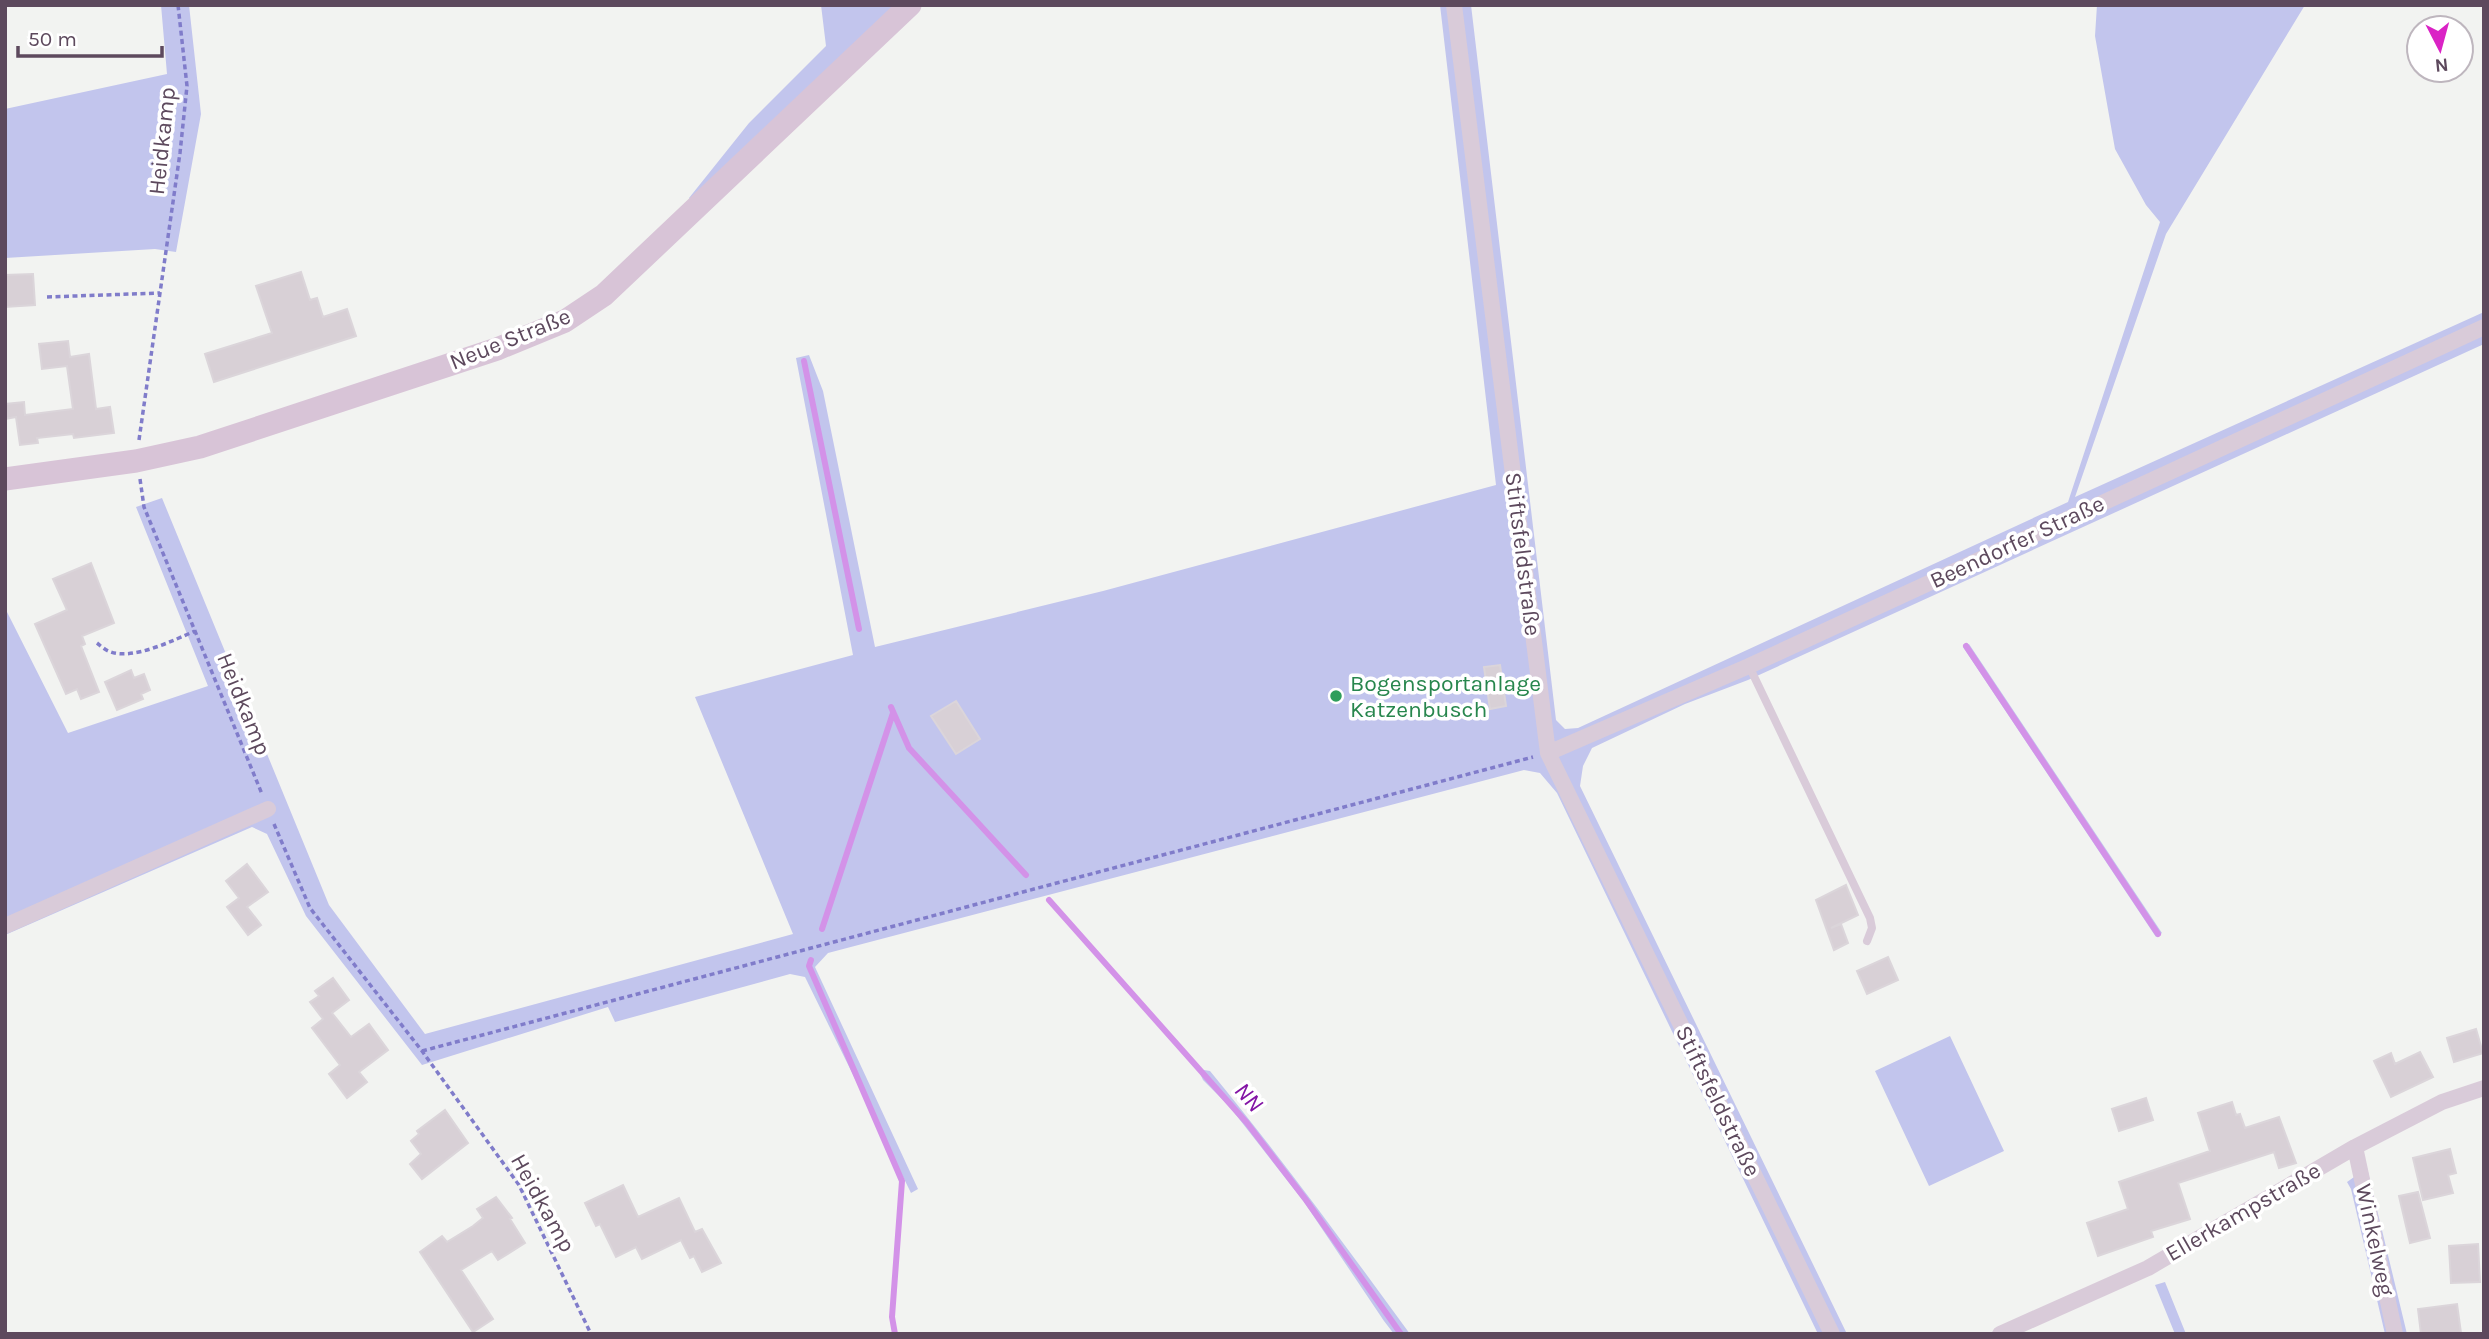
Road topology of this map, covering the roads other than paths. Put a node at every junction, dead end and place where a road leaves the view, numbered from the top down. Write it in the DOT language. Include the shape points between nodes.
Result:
graph roads {
  1 [pos="910,5"];
  2 [pos="1454,5"];
  3 [pos="2484,327"];
  4 [pos="5,479"];
  5 [pos="1749,666"];
  6 [pos="1548,752"];
  7 [pos="268,809"];
  8 [pos="5,926"];
  9 [pos="1867,941"];
  10 [pos="2484,1088"];
  11 [pos="2355,1147"];
  12 [pos="1832,1334"];
  13 [pos="2000,1334"];
  14 [pos="2395,1334"];
  1 -- 4 [label="street, Neue Straße" via="604,295 565,321 498,349 200,447"];
  2 -- 6 [label="street, Stiftsfeldstraße"];
  3 -- 5 [label="street, Beendorfer Straße"];
  5 -- 6 [label="street, Beendorfer Straße"];
  5 -- 9 [label="lane" via="1870,918"];
  6 -- 12 [label="street, Stiftsfeldstraße"];
  7 -- 8 [label="street"];
  10 -- 11 [label="street, Ellerkampstraße" via="2442,1102"];
  11 -- 13 [label="street, Ellerkampstraße" via="2148,1268"];
  11 -- 14 [label="street, Winkelweg"];
}
